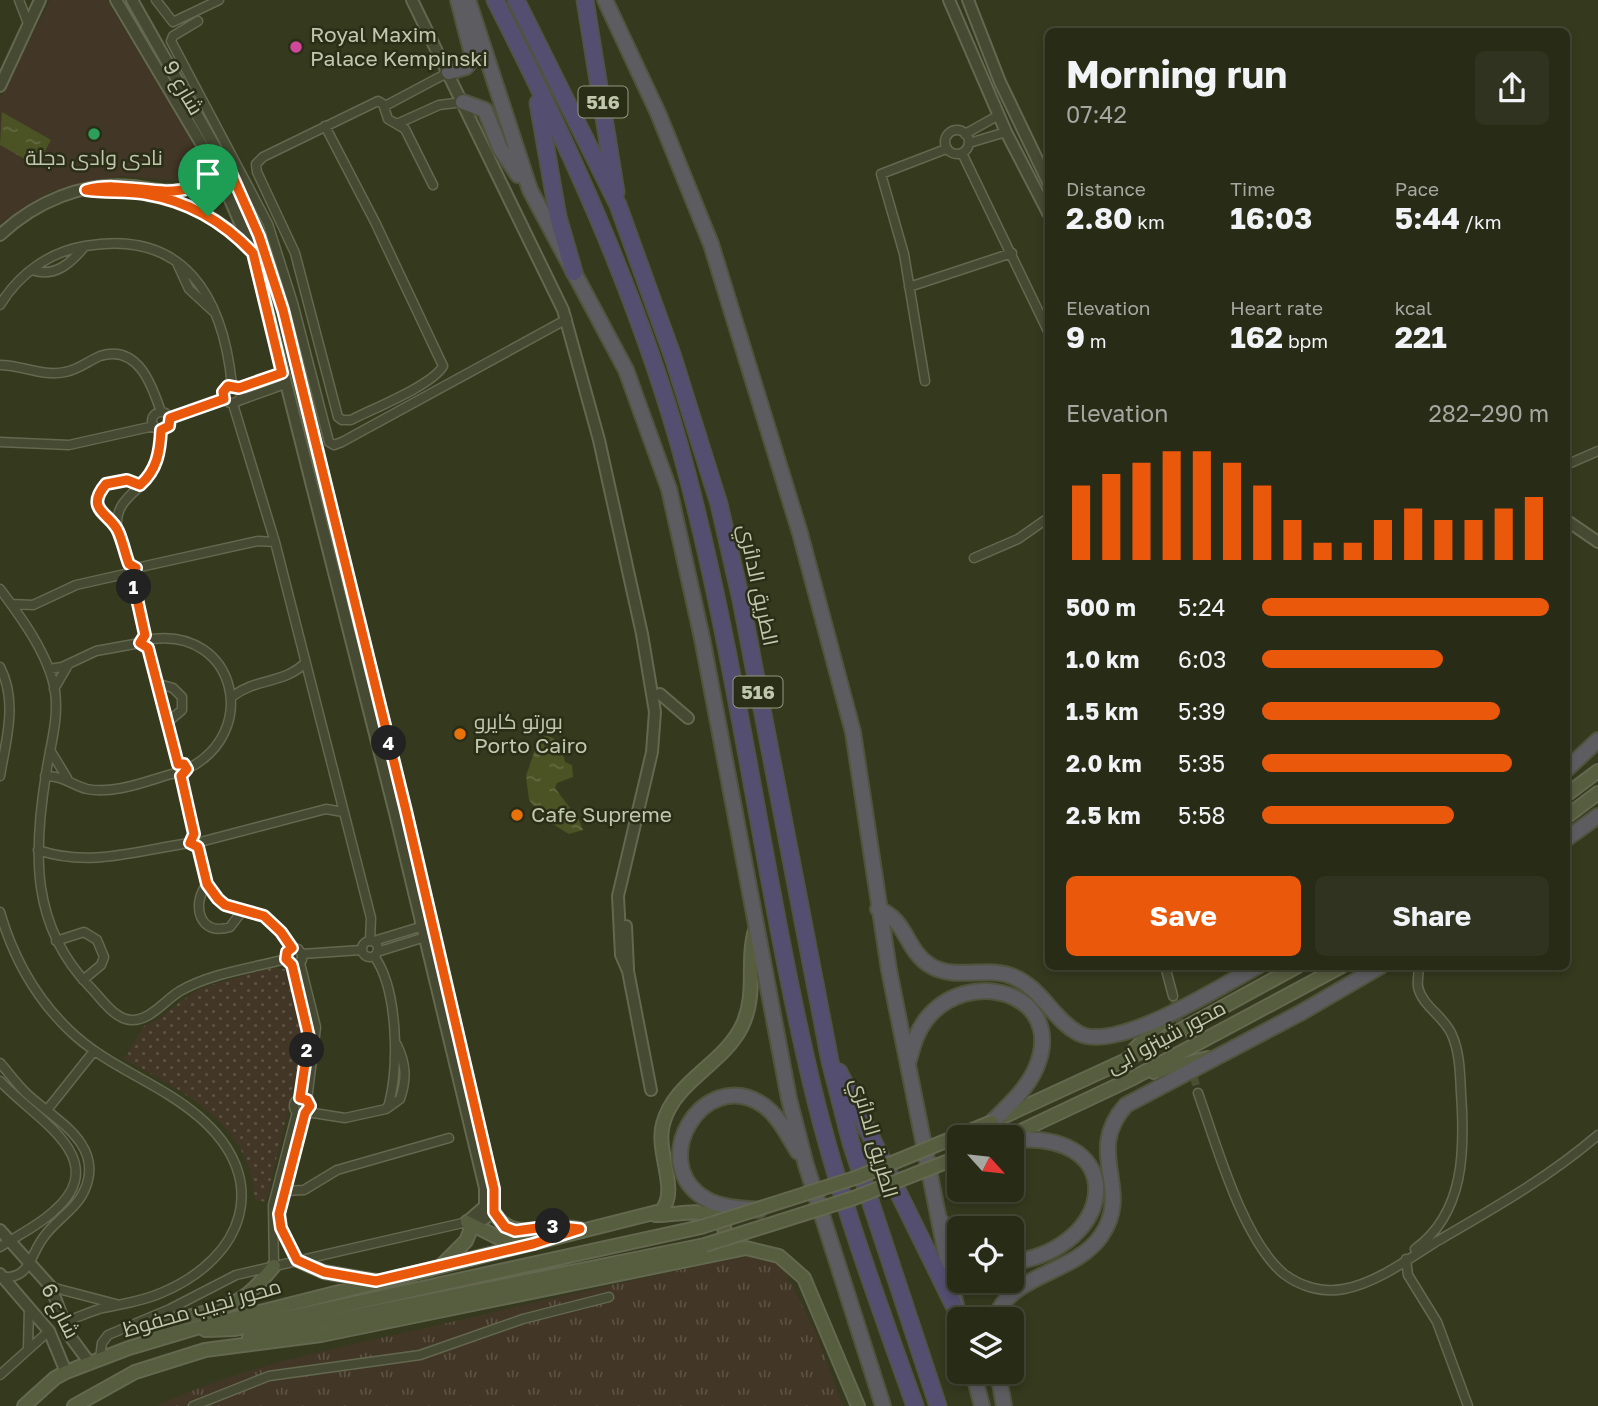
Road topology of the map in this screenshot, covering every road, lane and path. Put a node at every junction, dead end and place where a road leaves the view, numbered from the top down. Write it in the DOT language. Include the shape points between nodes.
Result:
graph roads {
  1 [pos="19,0"];
  2 [pos="40,0"];
  3 [pos="116,0"];
  4 [pos="132,0"];
  5 [pos="156,0"];
  6 [pos="219,0"];
  7 [pos="404,0"];
  8 [pos="412,0"];
  9 [pos="458,0"];
  10 [pos="468,0"];
  11 [pos="495,0"];
  12 [pos="516,0"];
  13 [pos="585,0"];
  14 [pos="605,0"];
  15 [pos="949,0"];
  16 [pos="968,0"];
  17 [pos="198,21"];
  18 [pos="29,26"];
  19 [pos="531,70"];
  20 [pos="445,73"];
  21 [pos="0,86"];
  22 [pos="460,102"];
  23 [pos="385,106"];
  24 [pos="999,115"];
  25 [pos="399,123"];
  26 [pos="325,126"];
  27 [pos="1006,132"];
  28 [pos="965,134"];
  29 [pos="969,143"];
  30 [pos="946,149"];
  31 [pos="962,153"];
  32 [pos="223,169"];
  33 [pos="1045,176"];
  34 [pos="433,185"];
  35 [pos="86,190"];
  36 [pos="530,190"];
  37 [pos="618,205"];
  38 [pos="1045,207"];
  39 [pos="0,235"];
  40 [pos="85,246"];
  41 [pos="253,253"];
  42 [pos="1012,253"];
  43 [pos="32,270"];
  44 [pos="574,272"];
  45 [pos="909,286"];
  46 [pos="0,305"];
  47 [pos="283,310"];
  48 [pos="269,315"];
  49 [pos="567,319"];
  50 [pos="1045,324"];
  51 [pos="0,365"];
  52 [pos="282,373"];
  53 [pos="925,381"];
  54 [pos="285,384"];
  55 [pos="235,386"];
  56 [pos="224,399"];
  57 [pos="236,403"];
  58 [pos="161,412"];
  59 [pos="170,418"];
  60 [pos="158,428"];
  61 [pos="0,442"];
  62 [pos="1598,451"];
  63 [pos="318,457"];
  64 [pos="306,460"];
  65 [pos="1570,464"];
  66 [pos="140,485"];
  67 [pos="1045,520"];
  68 [pos="1570,523"];
  69 [pos="117,528"];
  70 [pos="272,530"];
  71 [pos="258,541"];
  72 [pos="275,542"];
  73 [pos="1598,542"];
  74 [pos="974,558"];
  75 [pos="130,570"];
  76 [pos="0,589"];
  77 [pos="12,604"];
  78 [pos="33,605"];
  79 [pos="23,624"];
  80 [pos="642,634"];
  81 [pos="363,640"];
  82 [pos="146,641"];
  83 [pos="350,642"];
  84 [pos="305,663"];
  85 [pos="68,665"];
  86 [pos="0,667"];
  87 [pos="49,668"];
  88 [pos="293,675"];
  89 [pos="310,680"];
  90 [pos="228,683"];
  91 [pos="159,684"];
  92 [pos="247,687"];
  93 [pos="54,689"];
  94 [pos="660,694"];
  95 [pos="233,696"];
  96 [pos="688,718"];
  97 [pos="169,721"];
  98 [pos="1598,740"];
  99 [pos="50,750"];
  100 [pos="1570,767"];
  101 [pos="1598,771"];
  102 [pos="181,773"];
  103 [pos="0,776"];
  104 [pos="45,776"];
  105 [pos="67,778"];
  106 [pos="1570,792"];
  107 [pos="1598,793"];
  108 [pos="339,796"];
  109 [pos="326,809"];
  110 [pos="343,812"];
  111 [pos="400,812"];
  112 [pos="1570,814"];
  113 [pos="1598,816"];
  114 [pos="1570,836"];
  115 [pos="197,844"];
  116 [pos="38,850"];
  117 [pos="58,856"];
  118 [pos="37,866"];
  119 [pos="207,884"];
  120 [pos="878,909"];
  121 [pos="243,910"];
  122 [pos="0,912"];
  123 [pos="622,925"];
  124 [pos="757,927"];
  125 [pos="424,932"];
  126 [pos="56,941"];
  127 [pos="372,941"];
  128 [pos="361,950"];
  129 [pos="375,954"];
  130 [pos="295,960"];
  131 [pos="1166,970"];
  132 [pos="1251,970"];
  133 [pos="1291,970"];
  134 [pos="1335,970"];
  135 [pos="1374,970"];
  136 [pos="1419,970"];
  137 [pos="83,980"];
  138 [pos="1173,996"];
  139 [pos="1170,1014"];
  140 [pos="94,1051"];
  141 [pos="1220,1054"];
  142 [pos="830,1061"];
  143 [pos="1124,1061"];
  144 [pos="0,1063"];
  145 [pos="908,1064"];
  146 [pos="1133,1078"];
  147 [pos="0,1082"];
  148 [pos="651,1090"];
  149 [pos="1198,1093"];
  150 [pos="304,1099"];
  151 [pos="47,1110"];
  152 [pos="303,1112"];
  153 [pos="992,1122"];
  154 [pos="1024,1129"];
  155 [pos="1598,1135"];
  156 [pos="449,1138"];
  157 [pos="1024,1140"];
  158 [pos="947,1162"];
  159 [pos="806,1165"];
  160 [pos="285,1191"];
  161 [pos="760,1210"];
  162 [pos="494,1212"];
  163 [pos="653,1215"];
  164 [pos="937,1217"];
  165 [pos="467,1222"];
  166 [pos="580,1229"];
  167 [pos="947,1229"];
  168 [pos="0,1230"];
  169 [pos="10,1240"];
  170 [pos="533,1244"];
  171 [pos="0,1247"];
  172 [pos="718,1255"];
  173 [pos="297,1260"];
  174 [pos="1024,1260"];
  175 [pos="1406,1260"];
  176 [pos="31,1262"];
  177 [pos="274,1266"];
  178 [pos="441,1266"];
  179 [pos="1,1276"];
  180 [pos="376,1281"];
  181 [pos="51,1287"];
  182 [pos="610,1297"];
  183 [pos="119,1305"];
  184 [pos="954,1307"];
  185 [pos="956,1307"];
  186 [pos="1002,1307"];
  187 [pos="29,1308"];
  188 [pos="64,1322"];
  189 [pos="196,1328"];
  190 [pos="49,1331"];
  191 [pos="149,1341"];
  192 [pos="28,1348"];
  193 [pos="205,1350"];
  194 [pos="95,1360"];
  195 [pos="66,1372"];
  196 [pos="0,1375"];
  197 [pos="976,1384"];
  198 [pos="1000,1384"];
  199 [pos="24,1406"];
  200 [pos="74,1406"];
  201 [pos="193,1406"];
  202 [pos="858,1406"];
  203 [pos="883,1406"];
  204 [pos="915,1406"];
  205 [pos="938,1406"];
  206 [pos="982,1406"];
  207 [pos="1004,1406"];
  208 [pos="1468,1406"];
  1 -- 18 [label="street"];
  2 -- 18 [label="street"];
  3 -- 32 [label="street, شارع 9"];
  4 -- 32 [label="street, شارع 9"];
  5 -- 6 [label="street" via="173,22"];
  7 -- 20 [label="street"];
  8 -- 20 [label="street"];
  9 -- 20 [label="highway" via="472,58 466,67"];
  10 -- 36 [label="highway, 516"];
  11 -- 19 [label="highway, الطريق الدائري / 516"];
  12 -- 37 [label="highway, الطريق الدائري / 516"];
  13 -- 37 [label="highway, 516"];
  14 -- 120 [label="highway, الطريق الدائري / 516" via="658,113 711,244 771,432 853,732"];
  15 -- 24 [label="street"];
  16 -- 33 [label="street" via="1000,82"];
  17 -- 49 [label="street" via="171,41 268,224 329,442 342,442"];
  18 -- 21 [label="street"];
  19 -- 44 [label="highway, 516" via="558,217"];
  19 -- 204 [label="highway, الطريق الدائري / 516" via="586,187 627,290 678,443 728,644 814,1093 850,1225"];
  20 -- 22 [label="street"];
  20 -- 23 [label="street"];
  22 -- 25 [label="street" via="439,105"];
  22 -- 36 [label="highway" via="485,110 504,155"];
  22 -- 49 [label="street"];
  23 -- 25 [label="street" via="388,119"];
  23 -- 26 [label="street" via="376,102"];
  24 -- 27 [label="street"];
  24 -- 28 [label="street"];
  25 -- 34 [label="street"];
  26 -- 26 [label="street" via="443,366 434,377 346,422 338,417 295,253 255,168 263,157"];
  27 -- 29 [label="street"];
  27 -- 38 [label="street"];
  28 -- 29 [label="street"];
  28 -- 30 [label="street" via="951,132 945,139"];
  29 -- 31 [label="street"];
  30 -- 31 [label="street"];
  30 -- 45 [label="street" via="881,174"];
  31 -- 42 [label="street"];
  32 -- 35 [label="street" via="200,184 179,190 119,185"];
  32 -- 41 [label="street, شارع 9"];
  32 -- 47 [label="street, شارع 9" via="259,236"];
  35 -- 39 [label="street" via="47,202"];
  35 -- 41 [label="street" via="145,194 176,202 225,226"];
  36 -- 44 [label="highway, 516"];
  37 -- 142 [label="highway, الطريق الدائري / 516" via="673,357 722,516"];
  40 -- 43 [label="street" via="68,249"];
  40 -- 43 [label="street" via="55,271"];
  40 -- 55 [label="street" via="132,242 177,262 197,281 217,315"];
  41 -- 48 [label="street, شارع 9"];
  42 -- 45 [label="street"];
  42 -- 50 [label="street"];
  43 -- 46 [label="street"];
  44 -- 124 [label="highway, 516" via="626,370 669,489"];
  45 -- 53 [label="street"];
  47 -- 48 [label="street"];
  47 -- 63 [label="street, شارع 9"];
  48 -- 52 [label="street, شارع 9"];
  49 -- 80 [label="street"];
  51 -- 58 [label="street" via="65,372 102,356 123,356 151,382"];
  52 -- 54 [label="street, شارع 9"];
  52 -- 55 [label="street"];
  54 -- 57 [label="street"];
  54 -- 64 [label="street, شارع 9"];
  55 -- 56 [label="street" via="225,388"];
  55 -- 57 [label="street" via="241,395"];
  56 -- 57 [label="street"];
  56 -- 59 [label="street"];
  57 -- 70 [label="street"];
  58 -- 59 [label="street"];
  58 -- 60 [label="street" via="154,416"];
  59 -- 60 [label="street" via="169,426"];
  60 -- 61 [label="street" via="69,445"];
  60 -- 66 [label="street" via="157,463"];
  62 -- 65 [label="street"];
  63 -- 64 [label="street"];
  63 -- 81 [label="street, شارع 9"];
  64 -- 83 [label="street, شارع 9"];
  66 -- 69 [label="street" via="121,506"];
  66 -- 69 [label="street" via="116,480 101,490 100,512"];
  67 -- 74 [label="street" via="1018,539"];
  68 -- 73 [label="street"];
  69 -- 75 [label="street"];
  70 -- 71 [label="street"];
  70 -- 72 [label="street"];
  71 -- 72 [label="street"];
  71 -- 75 [label="street"];
  72 -- 84 [label="street"];
  75 -- 78 [label="street" via="76,585"];
  75 -- 82 [label="street"];
  76 -- 77 [label="street"];
  77 -- 78 [label="street"];
  77 -- 79 [label="street"];
  78 -- 79 [label="street"];
  79 -- 87 [label="street"];
  80 -- 94 [label="street"];
  80 -- 123 [label="street" via="655,732 620,886"];
  81 -- 83 [label="street"];
  81 -- 111 [label="street, شارع 9"];
  82 -- 85 [label="street" via="96,651"];
  82 -- 90 [label="street" via="168,637 195,644 218,662"];
  82 -- 91 [label="street"];
  83 -- 111 [label="street, شارع 9"];
  84 -- 88 [label="street"];
  84 -- 89 [label="street"];
  85 -- 87 [label="street"];
  85 -- 93 [label="street"];
  86 -- 103 [label="street" via="11,706"];
  87 -- 93 [label="street"];
  88 -- 89 [label="street"];
  88 -- 92 [label="street"];
  89 -- 108 [label="street"];
  90 -- 92 [label="street"];
  90 -- 95 [label="street"];
  91 -- 97 [label="street"];
  91 -- 97 [label="street" via="182,697 182,710"];
  92 -- 95 [label="street"];
  93 -- 99 [label="street" via="56,727"];
  94 -- 96 [label="street"];
  94 -- 123 [label="street" via="660,744 627,884"];
  95 -- 102 [label="street" via="230,720 219,743 211,754"];
  97 -- 102 [label="street" via="178,764 184,764"];
  98 -- 100 [label="highway"];
  99 -- 104 [label="street"];
  99 -- 105 [label="street"];
  101 -- 106 [label="main road"];
  102 -- 105 [label="street" via="101,789 88,789"];
  102 -- 115 [label="street" via="194,834 201,835"];
  104 -- 105 [label="street"];
  104 -- 116 [label="street"];
  107 -- 112 [label="main road"];
  108 -- 109 [label="street"];
  108 -- 110 [label="street"];
  109 -- 110 [label="street"];
  109 -- 115 [label="street"];
  110 -- 127 [label="street" via="371,918"];
  111 -- 125 [label="street, شارع 9"];
  111 -- 162 [label="street, شارع 9" via="494,1189"];
  113 -- 114 [label="highway"];
  115 -- 117 [label="street" via="108,858"];
  115 -- 119 [label="street"];
  116 -- 117 [label="street"];
  116 -- 118 [label="street"];
  117 -- 118 [label="street"];
  118 -- 126 [label="street" via="45,913"];
  119 -- 121 [label="street" via="225,905"];
  119 -- 121 [label="street" via="198,898 199,916 206,924 230,927"];
  120 -- 139 [label="highway" via="899,922 918,956 929,965 951,973 985,970 1014,977 1032,987 1069,1027 1085,1037 1116,1037"];
  120 -- 145 [label="highway, الطريق الدائري / 516"];
  121 -- 130 [label="street" via="274,923 292,948 298,949"];
  122 -- 140 [label="street" via="33,987 68,1030"];
  123 -- 148 [label="street" via="621,955"];
  124 -- 159 [label="highway, 516" via="789,1100"];
  124 -- 163 [label="main road" via="751,949 753,991 743,1025 726,1051 679,1094 665,1116 660,1147 669,1196 664,1208"];
  125 -- 127 [label="street"];
  125 -- 129 [label="street"];
  125 -- 165 [label="street, شارع 9" via="485,1188 485,1206"];
  126 -- 137 [label="street"];
  126 -- 137 [label="street" via="84,932 97,940 104,957"];
  127 -- 128 [label="street" via="363,943"];
  127 -- 129 [label="street"];
  128 -- 129 [label="street" via="364,956"];
  128 -- 130 [label="street"];
  129 -- 152 [label="street" via="404,1058 400,1099 386,1109 345,1118"];
  130 -- 137 [label="street" via="201,981 177,992 142,1019 133,1020 117,1014"];
  130 -- 150 [label="street" via="309,1037"];
  131 -- 138 [label="street"];
  132 -- 139 [label="highway"];
  133 -- 143 [label="main road, محور شينزو ابى"];
  134 -- 146 [label="main road, محور شينزو ابى"];
  135 -- 141 [label="highway"];
  136 -- 175 [label="street" via="1420,992 1448,1026 1455,1043 1462,1152 1450,1207 1437,1229"];
  139 -- 143 [label="main road"];
  140 -- 151 [label="street"];
  140 -- 183 [label="street" via="197,1115 229,1148 241,1180 238,1222 216,1257 163,1293"];
  141 -- 146 [label="main road"];
  141 -- 186 [label="highway" via="1135,1098 1118,1113 1106,1144 1114,1196 1102,1234 1073,1261 1009,1295"];
  142 -- 184 [label="highway" via="844,1081"];
  142 -- 205 [label="highway, الطريق الدائري / 516" via="851,1143"];
  143 -- 153 [label="main road, محور شينزو ابى"];
  144 -- 151 [label="street"];
  145 -- 153 [label="highway" via="929,1016 948,1000 997,990 1014,996 1033,1014 1042,1039 1039,1059 1031,1077"];
  145 -- 164 [label="highway, الطريق الدائري / 516"];
  146 -- 154 [label="main road, محور شينزو ابى"];
  147 -- 169 [label="street" via="67,1145 76,1167 75,1184 55,1211"];
  149 -- 175 [label="street" via="1239,1204 1282,1272 1310,1287 1336,1290 1363,1284"];
  150 -- 152 [label="street" via="310,1106"];
  150 -- 152 [label="street" via="294,1104"];
  151 -- 176 [label="street" via="83,1145 88,1172 78,1201 43,1238"];
  152 -- 160 [label="street"];
  152 -- 177 [label="street" via="273,1205"];
  153 -- 161 [label="main road, محور شينزو ابى, bridge" via="858,1177"];
  155 -- 175 [label="street" via="1531,1185"];
  156 -- 160 [label="street" via="337,1170 304,1190"];
  157 -- 174 [label="highway" via="1048,1139 1074,1149 1094,1181 1095,1204 1089,1219 1069,1241"];
  158 -- 193 [label="main road, bridge" via="855,1198 705,1245 222,1342"];
  159 -- 161 [label="highway" via="779,1122 755,1101 724,1097 695,1113 680,1142 685,1176 701,1195 724,1206"];
  159 -- 203 [label="highway, 516"];
  160 -- 173 [label="street" via="280,1222"];
  161 -- 189 [label="main road, محور شينزو ابى, bridge" via="701,1227 235,1329"];
  162 -- 165 [label="street"];
  162 -- 166 [label="main road" via="505,1227 515,1231 552,1226"];
  163 -- 166 [label="main road, محور نجيب محفوظ"];
  163 -- 172 [label="main road, محور نجيب محفوظ" via="694,1210 713,1216 725,1236"];
  164 -- 167 [label="highway"];
  164 -- 185 [label="highway, الطريق الدائري / 516"];
  165 -- 170 [label="main road" via="505,1240"];
  165 -- 173 [label="street"];
  165 -- 178 [label="main road" via="471,1229 468,1238"];
  166 -- 170 [label="main road, محور نجيب محفوظ"];
  168 -- 169 [label="street, شارع 6"];
  169 -- 171 [label="street"];
  169 -- 176 [label="street, شارع 6"];
  170 -- 178 [label="main road, محور نجيب محفوظ"];
  172 -- 193 [label="main road, محور نجيب محفوظ" via="321,1335"];
  172 -- 202 [label="main road, محور نجيب محفوظ" via="746,1248 763,1250 799,1271 809,1285"];
  173 -- 177 [label="street"];
  173 -- 180 [label="main road" via="324,1272"];
  175 -- 208 [label="street" via="1408,1275 1437,1322"];
  176 -- 179 [label="street" via="21,1274"];
  176 -- 181 [label="street, شارع 6"];
  177 -- 191 [label="main road" via="238,1300 168,1324"];
  177 -- 194 [label="street" via="229,1277 113,1333 102,1343"];
  178 -- 180 [label="main road, محور نجيب محفوظ"];
  179 -- 187 [label="street, شارع 6"];
  180 -- 189 [label="main road, محور نجيب محفوظ"];
  181 -- 183 [label="street"];
  181 -- 188 [label="street, شارع 6"];
  182 -- 201 [label="street" via="523,1319 420,1355 269,1376"];
  183 -- 188 [label="street"];
  187 -- 190 [label="street, شارع 6"];
  187 -- 192 [label="street"];
  188 -- 194 [label="street, شارع 6"];
  189 -- 191 [label="main road, محور نجيب محفوظ"];
  190 -- 192 [label="street"];
  190 -- 195 [label="street, شارع 6"];
  191 -- 194 [label="main road, محور نجيب محفوظ"];
  192 -- 196 [label="street"];
  193 -- 200 [label="main road, محور نجيب محفوظ" via="135,1372"];
  194 -- 195 [label="main road, محور نجيب محفوظ"];
  195 -- 199 [label="main road, محور نجيب محفوظ"];
  197 -- 206 [label="highway"];
  198 -- 207 [label="highway"];
}
